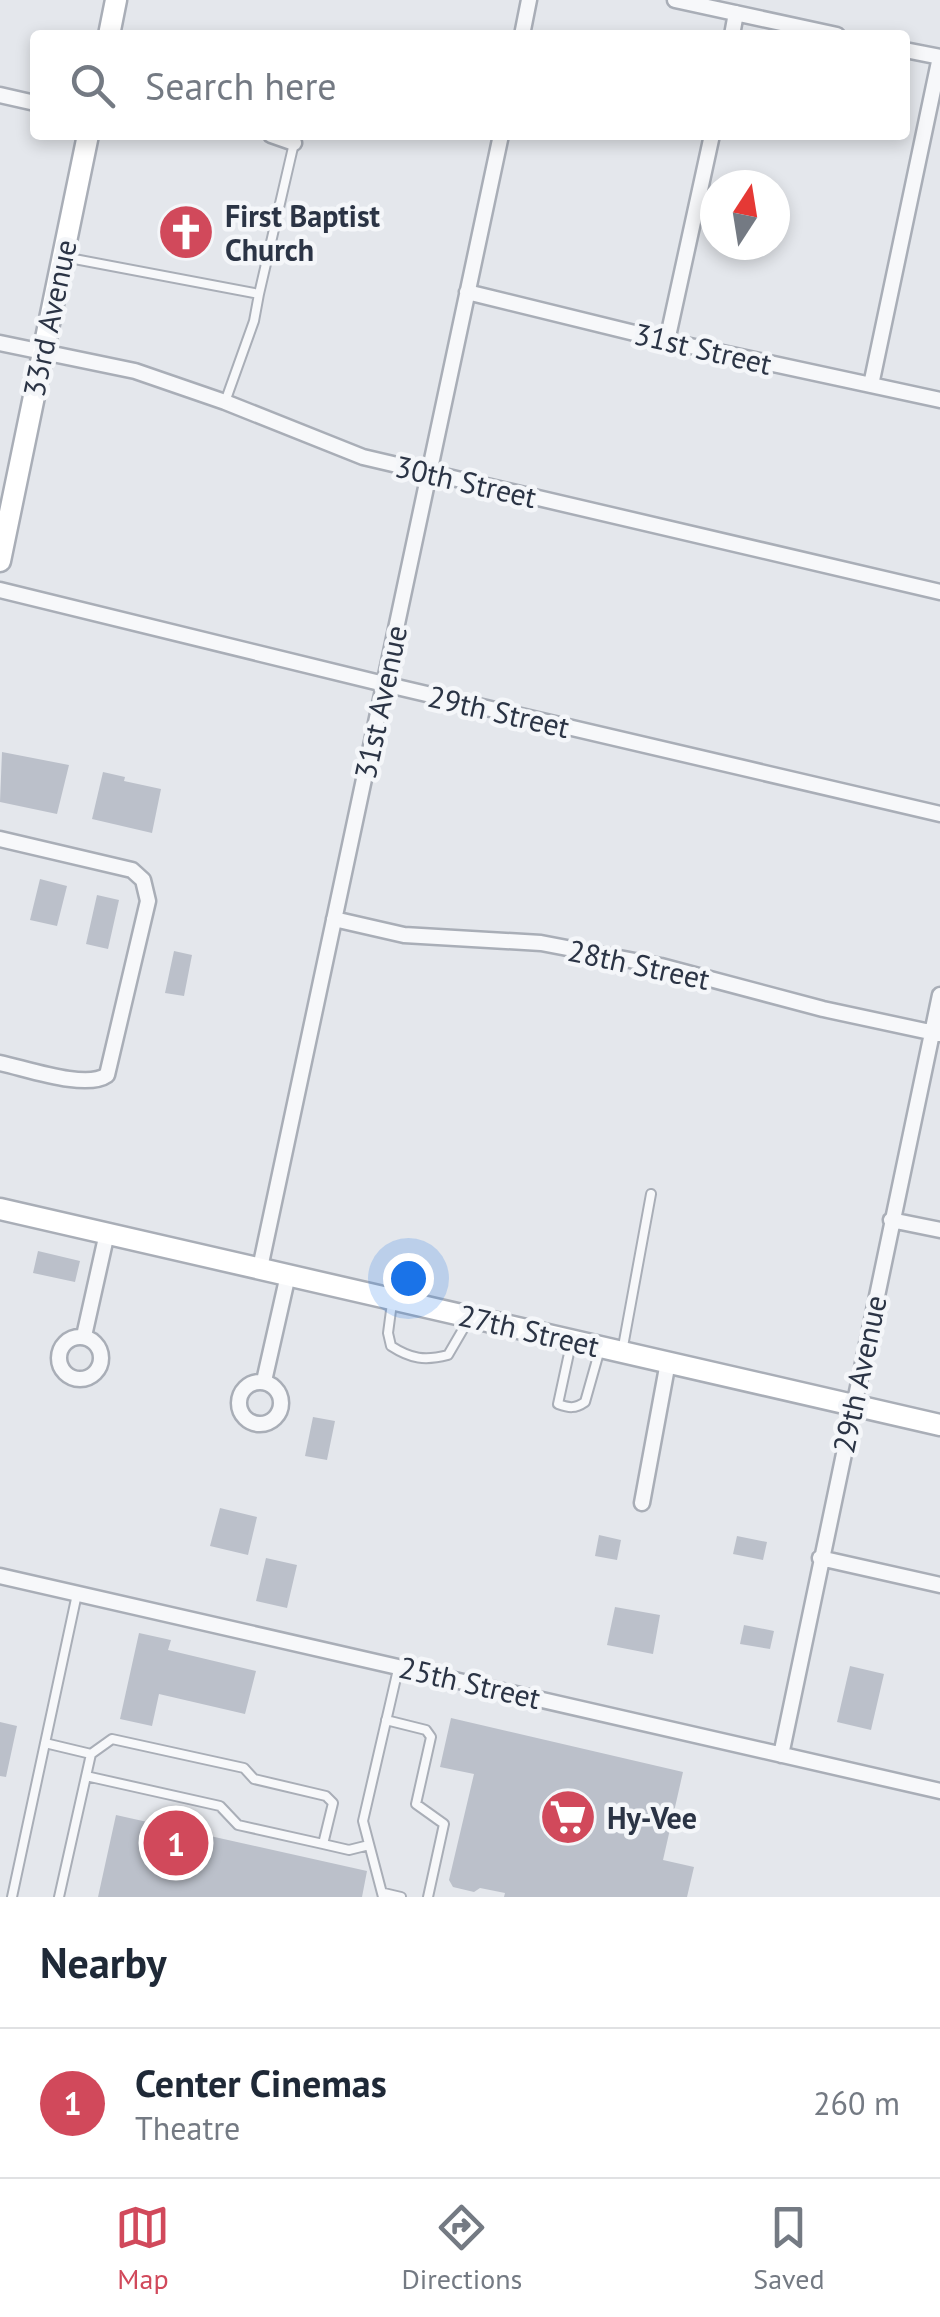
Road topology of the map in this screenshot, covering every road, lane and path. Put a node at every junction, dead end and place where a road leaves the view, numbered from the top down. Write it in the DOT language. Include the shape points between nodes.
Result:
graph roads {
  1 [pos="116,0"];
  2 [pos="529,0"];
  3 [pos="675,0"];
  4 [pos="736,14"];
  5 [pos="110,30"];
  6 [pos="523,30"];
  7 [pos="733,30"];
  8 [pos="812,30"];
  9 [pos="910,51"];
  10 [pos="940,57"];
  11 [pos="0,95"];
  12 [pos="30,102"];
  13 [pos="87,140"];
  14 [pos="287,140"];
  15 [pos="501,140"];
  16 [pos="711,140"];
  17 [pos="294,142"];
  18 [pos="62,256"];
  19 [pos="468,292"];
  20 [pos="258,294"];
  21 [pos="667,341"];
  22 [pos="0,343"];
  23 [pos="41,350"];
  24 [pos="871,385"];
  25 [pos="940,400"];
  26 [pos="225,402"];
  27 [pos="428,471"];
  28 [pos="0,561"];
  29 [pos="0,590"];
  30 [pos="940,592"];
  31 [pos="384,684"];
  32 [pos="940,814"];
  33 [pos="0,838"];
  34 [pos="334,919"];
  35 [pos="940,994"];
  36 [pos="936,1033"];
  37 [pos="0,1062"];
  38 [pos="650,1194"];
  39 [pos="0,1209"];
  40 [pos="892,1220"];
  41 [pos="940,1230"];
  42 [pos="107,1234"];
  43 [pos="260,1268"];
  44 [pos="288,1275"];
  45 [pos="392,1299"];
  46 [pos="470,1317"];
  47 [pos="84,1336"];
  48 [pos="572,1340"];
  49 [pos="600,1346"];
  50 [pos="622,1352"];
  51 [pos="668,1362"];
  52 [pos="264,1382"];
  53 [pos="852,1404"];
  54 [pos="940,1425"];
  55 [pos="642,1503"];
  56 [pos="820,1558"];
  57 [pos="0,1576"];
  58 [pos="940,1585"];
  59 [pos="77,1594"];
  60 [pos="399,1665"];
  61 [pos="386,1720"];
  62 [pos="45,1743"];
  63 [pos="91,1754"];
  64 [pos="781,1755"];
  65 [pos="86,1776"];
  66 [pos="940,1792"];
  67 [pos="323,1844"];
  68 [pos="370,1845"];
  69 [pos="383,1895"];
  70 [pos="12,1897"];
  71 [pos="59,1897"];
  72 [pos="401,1897"];
  73 [pos="428,1897"];
  1 -- 5 [label="street"];
  2 -- 6 [label="street"];
  3 -- 4 [label="street"];
  4 -- 7 [label="street"];
  4 -- 8 [label="street"];
  9 -- 10 [label="street"];
  10 -- 24 [label="street"];
  11 -- 12 [label="street"];
  13 -- 18 [label="street, 33rd Avenue"];
  14 -- 17 [label="street"];
  15 -- 19 [label="street, 31st Avenue"];
  16 -- 21 [label="street"];
  17 -- 20 [label="lane"];
  18 -- 20 [label="lane"];
  18 -- 23 [label="street, 33rd Avenue"];
  19 -- 21 [label="street, 31st Street"];
  19 -- 27 [label="street, 31st Avenue"];
  20 -- 26 [label="lane"];
  21 -- 24 [label="street, 31st Street"];
  22 -- 23 [label="street, 30th Street"];
  23 -- 26 [label="street, 30th Street" via="135,371"];
  23 -- 28 [label="street, 33rd Avenue"];
  24 -- 25 [label="street, 31st Street"];
  26 -- 27 [label="street, 30th Street" via="363,457"];
  27 -- 30 [label="street, 30th Street"];
  27 -- 31 [label="street, 31st Avenue"];
  29 -- 31 [label="street, 29th Street"];
  31 -- 32 [label="street, 29th Street"];
  31 -- 34 [label="street, 31st Avenue"];
  33 -- 37 [label="street" via="132,870 143,880 148,901 106,1075 78,1080"];
  34 -- 36 [label="street, 28th Street" via="404,934 558,946"];
  34 -- 43 [label="street, 31st Avenue"];
  35 -- 36 [label="street, 29th Avenue"];
  36 -- 40 [label="street, 29th Avenue"];
  38 -- 50 [label="lane"];
  39 -- 42 [label="street, 27th Street"];
  40 -- 41 [label="street"];
  40 -- 53 [label="street, 29th Avenue"];
  42 -- 43 [label="street, 27th Street"];
  42 -- 47 [label="street"];
  43 -- 44 [label="street, 27th Street"];
  44 -- 45 [label="street, 27th Street"];
  44 -- 52 [label="street"];
  45 -- 46 [label="street, 27th Street"];
  45 -- 46 [label="lane" via="391,1346 414,1358 448,1356"];
  46 -- 48 [label="street, 27th Street"];
  48 -- 49 [label="street, 27th Street"];
  48 -- 49 [label="lane" via="558,1404 567,1407 585,1402"];
  49 -- 50 [label="street, 27th Street"];
  50 -- 51 [label="street, 27th Street"];
  51 -- 53 [label="street, 27th Street"];
  51 -- 55 [label="street"];
  53 -- 54 [label="street, 27th Street"];
  53 -- 56 [label="street, 29th Avenue"];
  56 -- 58 [label="street"];
  56 -- 64 [label="street, 29th Avenue"];
  57 -- 59 [label="street, 25th Street"];
  59 -- 60 [label="street, 25th Street"];
  59 -- 62 [label="lane"];
  60 -- 61 [label="lane"];
  60 -- 64 [label="street, 25th Street"];
  61 -- 68 [label="lane" via="362,1821"];
  61 -- 73 [label="lane" via="431,1736 416,1804 444,1824"];
  62 -- 63 [label="lane"];
  62 -- 70 [label="lane"];
  63 -- 65 [label="lane"];
  63 -- 67 [label="lane" via="112,1738 244,1768 254,1779 326,1796 332,1803"];
  64 -- 66 [label="street, 25th Street"];
  65 -- 67 [label="lane" via="220,1806 238,1825"];
  65 -- 71 [label="lane"];
  67 -- 68 [label="lane" via="349,1850"];
  68 -- 69 [label="lane"];
  69 -- 72 [label="lane"];
}
